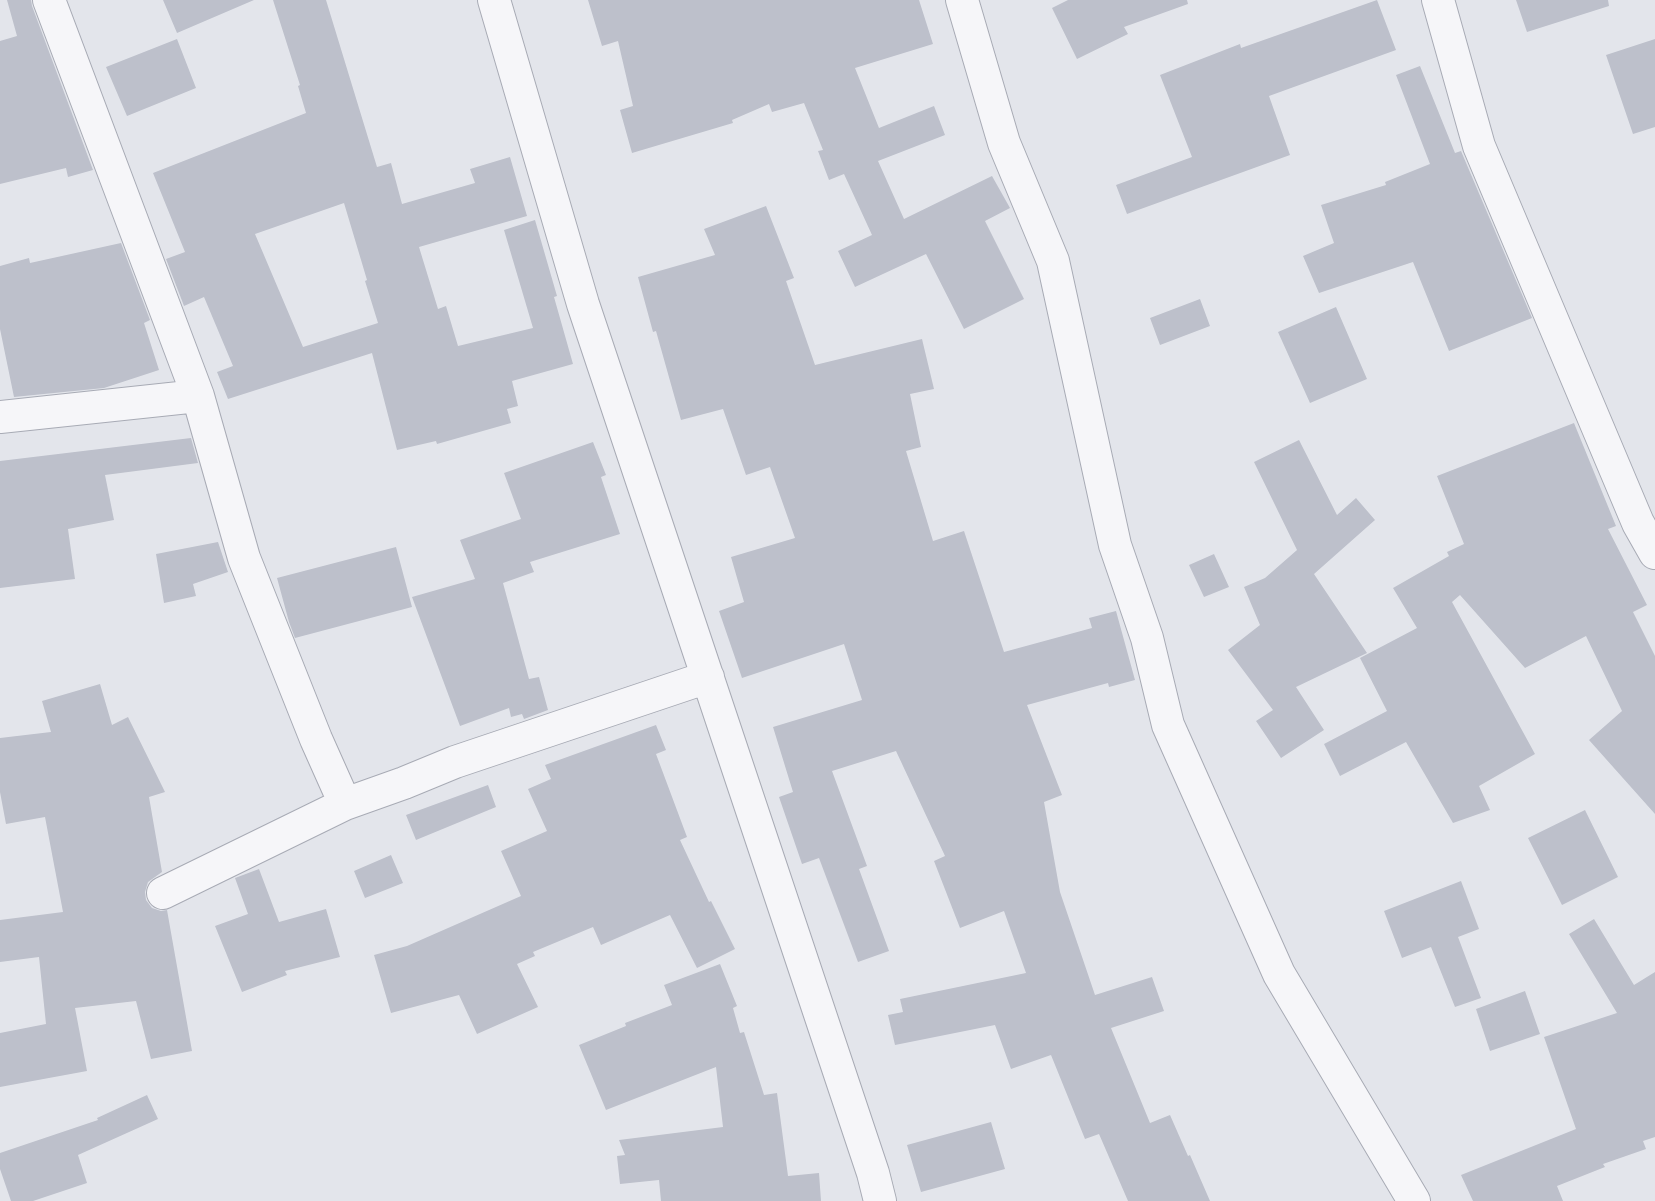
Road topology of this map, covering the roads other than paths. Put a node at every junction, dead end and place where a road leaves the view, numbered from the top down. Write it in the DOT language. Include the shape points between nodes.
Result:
graph roads {
  1 [pos="49,0"];
  2 [pos="494,0"];
  3 [pos="962,0"];
  4 [pos="1438,0"];
  5 [pos="198,396"];
  6 [pos="0,417"];
  7 [pos="1655,553"];
  8 [pos="708,677"];
  9 [pos="345,804"];
  10 [pos="163,893"];
  11 [pos="880,1201"];
  12 [pos="1414,1201"];
  1 -- 5 [label="street"];
  2 -- 8 [label="street" via="583,304"];
  3 -- 12 [label="street" via="1004,143 1052,261 1115,545 1147,638 1168,724 1279,974"];
  4 -- 7 [label="street" via="1479,146 1638,523"];
  5 -- 6 [label="street"];
  5 -- 9 [label="street" via="244,558"];
  8 -- 9 [label="street"];
  8 -- 11 [label="street"];
  9 -- 10 [label="street"];
}
